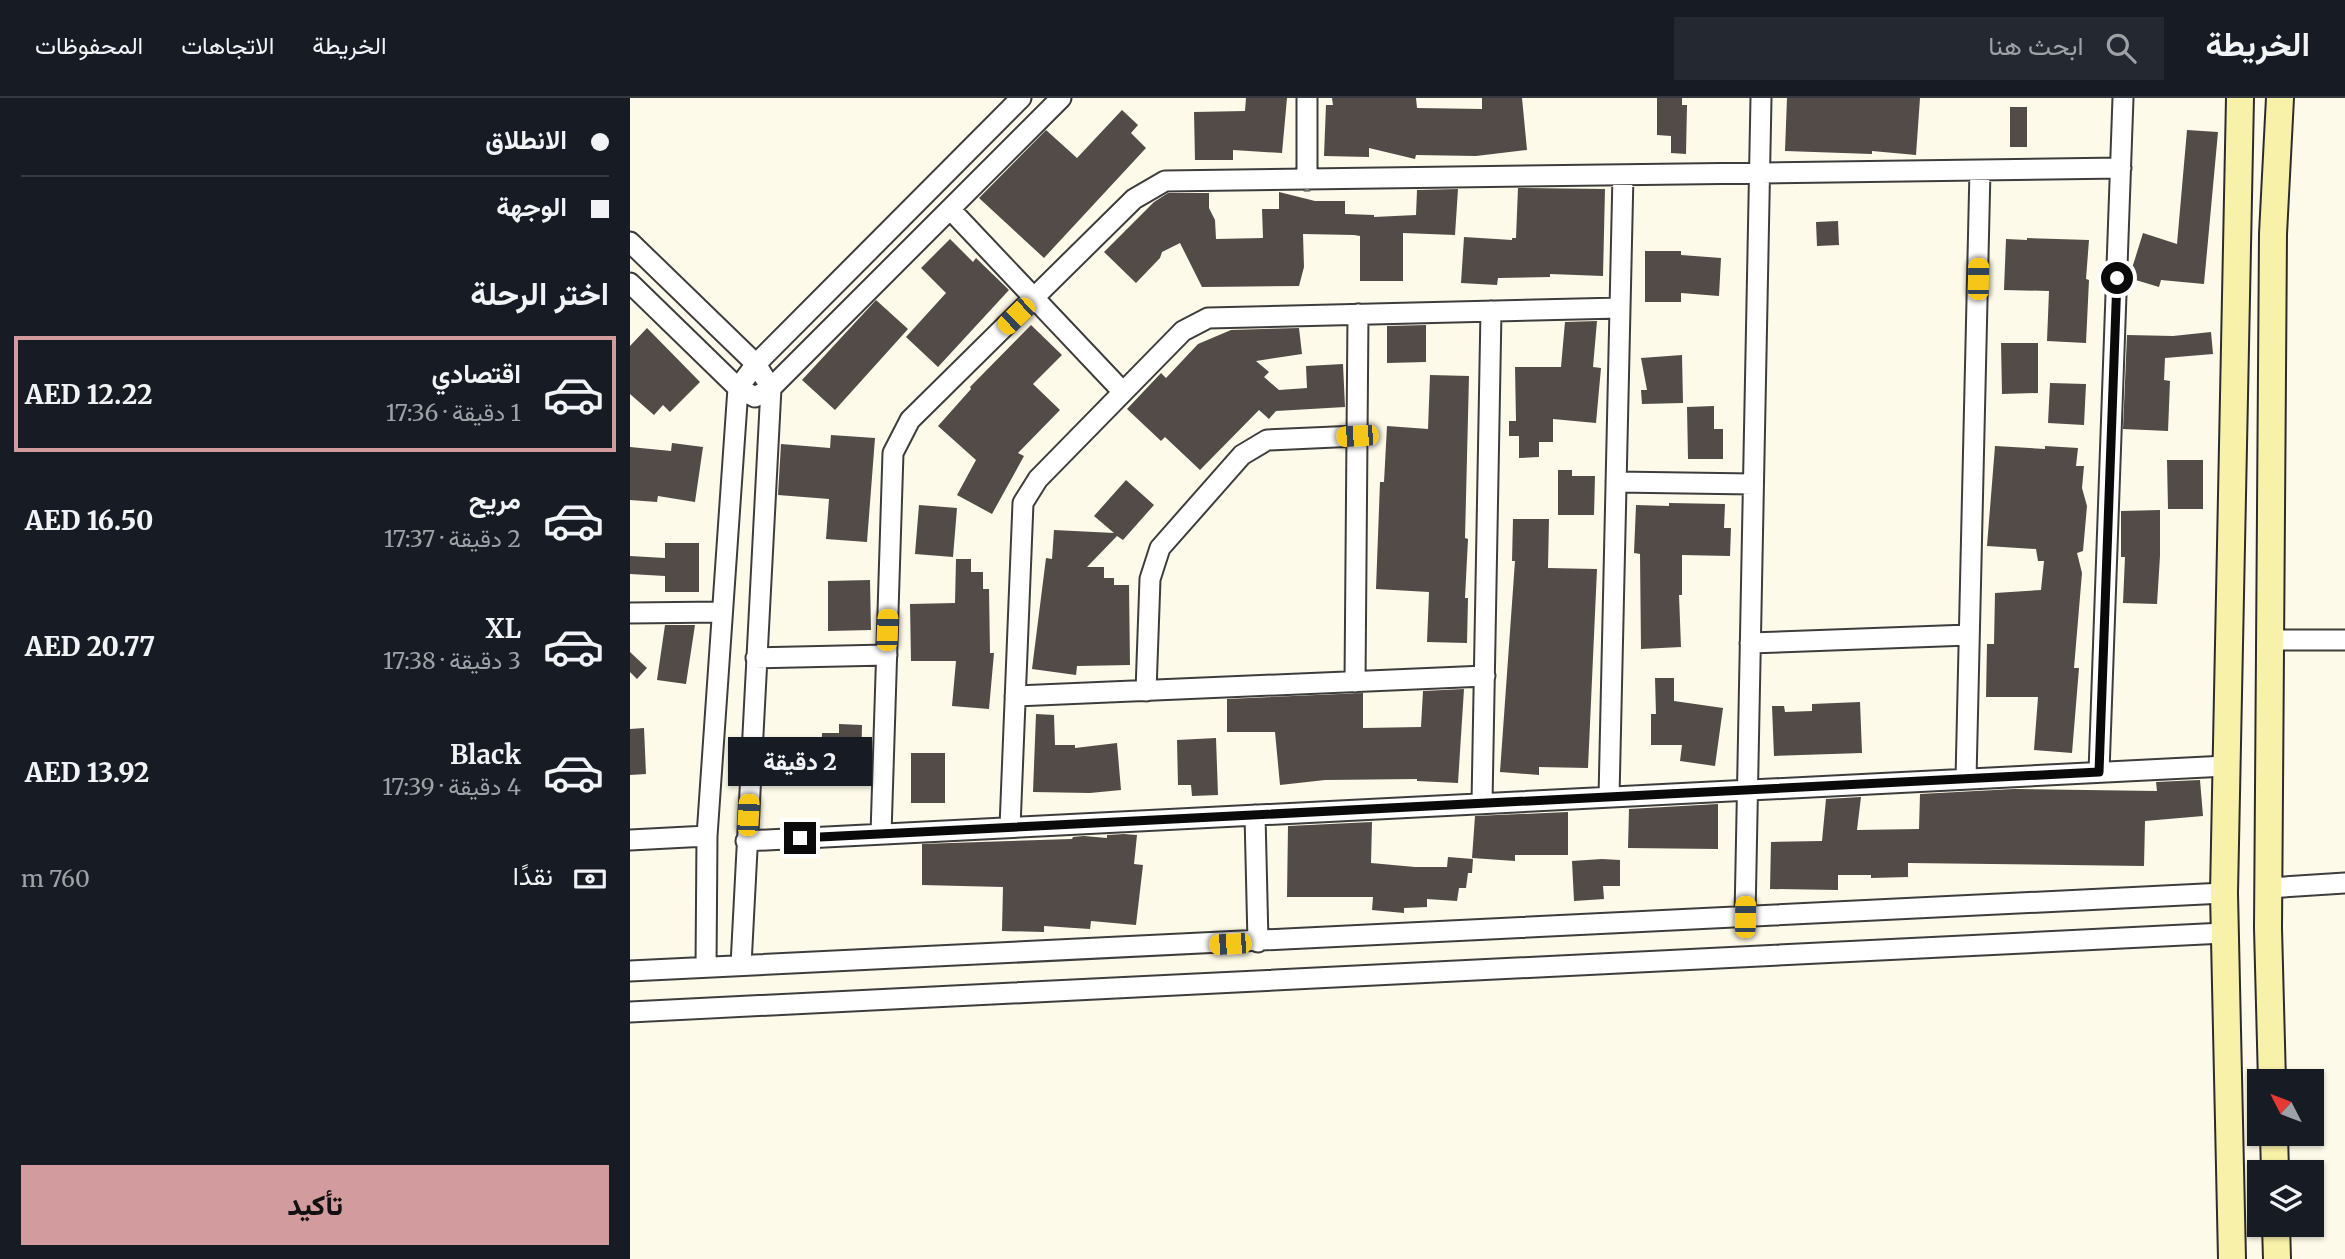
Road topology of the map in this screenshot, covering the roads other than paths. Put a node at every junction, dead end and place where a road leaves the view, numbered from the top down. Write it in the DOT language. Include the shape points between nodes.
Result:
graph roads {
  1 [pos="1021,98"];
  2 [pos="1061,98"];
  3 [pos="1307,98"];
  4 [pos="1761,98"];
  5 [pos="2123,98"];
  6 [pos="2241,98"];
  7 [pos="2280,98"];
  8 [pos="2121,168"];
  9 [pos="1980,170"];
  10 [pos="1759,173"];
  11 [pos="1623,175"];
  12 [pos="1307,180"];
  13 [pos="950,209"];
  14 [pos="630,242"];
  15 [pos="630,283"];
  16 [pos="1034,298"];
  17 [pos="1620,308"];
  18 [pos="1491,311"];
  19 [pos="1358,314"];
  20 [pos="756,364"];
  21 [pos="771,387"];
  22 [pos="738,388"];
  23 [pos="1123,393"];
  24 [pos="1357,436"];
  25 [pos="1616,482"];
  26 [pos="1753,484"];
  27 [pos="722,612"];
  28 [pos="630,613"];
  29 [pos="1969,635"];
  30 [pos="2270,640"];
  31 [pos="2345,640"];
  32 [pos="1750,643"];
  33 [pos="887,655"];
  34 [pos="756,657"];
  35 [pos="1485,676"];
  36 [pos="1355,682"];
  37 [pos="1146,691"];
  38 [pos="1015,696"];
  39 [pos="2226,766"];
  40 [pos="2099,772"];
  41 [pos="1966,779"];
  42 [pos="1748,789"];
  43 [pos="1609,797"];
  44 [pos="1482,803"];
  45 [pos="1255,815"];
  46 [pos="1010,827"];
  47 [pos="881,834"];
  48 [pos="706,836"];
  49 [pos="630,840"];
  50 [pos="746,841"];
  51 [pos="2345,883"];
  52 [pos="2268,888"];
  53 [pos="2224,893"];
  54 [pos="1745,917"];
  55 [pos="2224,933"];
  56 [pos="1258,942"];
  57 [pos="741,965"];
  58 [pos="706,967"];
  59 [pos="630,971"];
  60 [pos="630,1012"];
  61 [pos="2272,1069"];
  62 [pos="2276,1237"];
  63 [pos="2232,1259"];
  64 [pos="2277,1259"];
  1 -- 20 [label="street"];
  2 -- 13 [label="street"];
  3 -- 12 [label="street"];
  4 -- 10 [label="street"];
  5 -- 8 [label="street"];
  6 -- 39 [label="street"];
  7 -- 30 [label="street" via="2273,234"];
  8 -- 9 [label="street"];
  8 -- 40 [label="street"];
  9 -- 10 [label="street"];
  9 -- 29 [label="street"];
  10 -- 11 [label="street"];
  10 -- 26 [label="street"];
  11 -- 12 [label="street"];
  11 -- 17 [label="street"];
  12 -- 16 [label="street" via="1165,181 1134,199"];
  13 -- 16 [label="street"];
  13 -- 21 [label="street"];
  14 -- 20 [label="street"];
  15 -- 22 [label="street"];
  16 -- 23 [label="street"];
  16 -- 33 [label="street" via="910,420 893,453"];
  17 -- 18 [label="street"];
  17 -- 25 [label="street"];
  18 -- 19 [label="street"];
  18 -- 35 [label="street"];
  19 -- 23 [label="street" via="1208,318 1183,331"];
  19 -- 24 [label="street"];
  20 -- 21 [label="street"];
  20 -- 22 [label="street"];
  21 -- 22 [label="street" via="755,397"];
  21 -- 34 [label="street"];
  22 -- 27 [label="street"];
  23 -- 38 [label="street" via="1038,479 1023,503"];
  24 -- 36 [label="street"];
  24 -- 37 [label="street" via="1267,440 1242,455 1160,548 1150,579"];
  25 -- 26 [label="street"];
  25 -- 43 [label="street"];
  26 -- 32 [label="street"];
  27 -- 28 [label="street"];
  27 -- 48 [label="street"];
  29 -- 32 [label="street"];
  29 -- 41 [label="street"];
  30 -- 31 [label="street"];
  30 -- 52 [label="street"];
  32 -- 42 [label="street"];
  33 -- 34 [label="street"];
  33 -- 47 [label="street"];
  34 -- 50 [label="street"];
  35 -- 36 [label="street"];
  35 -- 44 [label="street"];
  36 -- 37 [label="street"];
  37 -- 38 [label="street"];
  38 -- 46 [label="street"];
  39 -- 40 [label="street"];
  39 -- 53 [label="street"];
  40 -- 41 [label="street"];
  41 -- 42 [label="street"];
  42 -- 43 [label="street"];
  42 -- 54 [label="street"];
  43 -- 44 [label="street"];
  44 -- 45 [label="street"];
  45 -- 46 [label="street"];
  45 -- 56 [label="street"];
  46 -- 47 [label="street"];
  47 -- 50 [label="street"];
  48 -- 49 [label="street"];
  48 -- 58 [label="street"];
  50 -- 57 [label="street"];
  51 -- 52 [label="street"];
  52 -- 61 [label="street"];
  53 -- 54 [label="street"];
  53 -- 55 [label="street"];
  54 -- 56 [label="street"];
  55 -- 60 [label="street"];
  55 -- 63 [label="street"];
  56 -- 57 [label="street"];
  57 -- 58 [label="street"];
  58 -- 59 [label="street"];
  62 -- 64 [label="street"];
}
